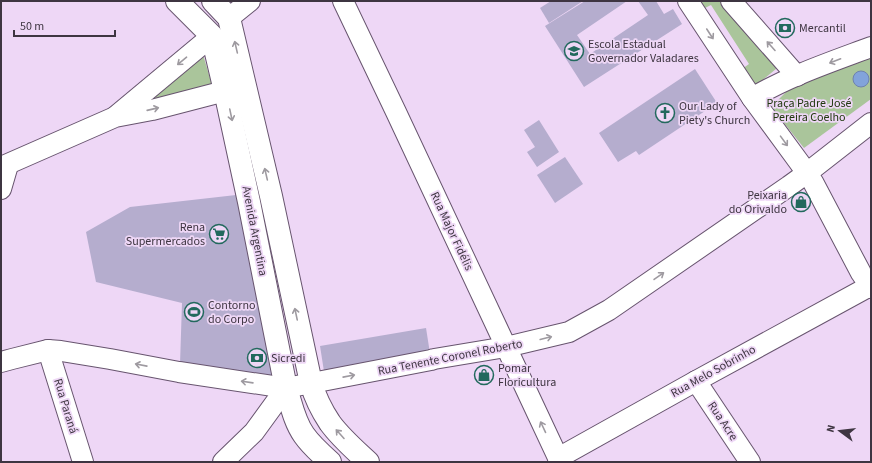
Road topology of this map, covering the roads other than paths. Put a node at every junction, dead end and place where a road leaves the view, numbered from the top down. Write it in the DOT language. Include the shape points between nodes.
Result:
graph roads {
  1 [pos="177,1"];
  2 [pos="213,1"];
  3 [pos="250,1"];
  4 [pos="343,1"];
  5 [pos="688,1"];
  6 [pos="731,1"];
  7 [pos="229,18"];
  8 [pos="212,36"];
  9 [pos="871,47"];
  10 [pos="797,76"];
  11 [pos="225,91"];
  12 [pos="752,98"];
  13 [pos="115,118"];
  14 [pos="871,123"];
  15 [pos="4,166"];
  16 [pos="807,172"];
  17 [pos="1,189"];
  18 [pos="271,196"];
  19 [pos="249,202"];
  20 [pos="868,279"];
  21 [pos="506,347"];
  22 [pos="48,350"];
  23 [pos="1,362"];
  24 [pos="696,381"];
  25 [pos="311,383"];
  26 [pos="286,388"];
  27 [pos="294,414"];
  28 [pos="254,432"];
  29 [pos="559,460"];
  30 [pos="83,462"];
  31 [pos="222,462"];
  32 [pos="330,462"];
  33 [pos="368,462"];
  34 [pos="750,462"];
  1 -- 8 [label="main road"];
  2 -- 7 [label="main road, Avenida Argentina"];
  3 -- 7 [label="street"];
  4 -- 21 [label="street, Rua Major Fidélis"];
  5 -- 12 [label="street, one-way"];
  10 -- 6 [label="street, one-way"];
  18 -- 7 [label="main road, Avenida Argentina, one-way"];
  8 -- 11 [label="main road, Avenida Argentina"];
  8 -- 13 [label="street, one-way"];
  9 -- 10 [label="street, one-way"];
  10 -- 12 [label="street"];
  13 -- 11 [label="street, one-way"];
  11 -- 19 [label="main road, Avenida Argentina, one-way"];
  12 -- 16 [label="street, one-way"];
  13 -- 15 [label="street"];
  14 -- 16 [label="street"];
  15 -- 17 [label="street"];
  16 -- 20 [label="street"];
  21 -- 16 [label="street, Rua Tenente Coronel Roberto, one-way" via="569,332 608,310"];
  18 -- 19 [label="street"];
  25 -- 18 [label="main road, Avenida Argentina, one-way"];
  19 -- 26 [label="main road, Avenida Argentina"];
  20 -- 24 [label="street, Rua Melo Sobrinho"];
  25 -- 21 [label="street, Rua Tenente Coronel Roberto, one-way"];
  29 -- 21 [label="street, Rua Major Fidélis, one-way"];
  22 -- 23 [label="street"];
  26 -- 22 [label="street, Rua Tenente Coronel Roberto, one-way"];
  22 -- 30 [label="street, Rua Paraná"];
  24 -- 29 [label="street, Rua Melo Sobrinho"];
  24 -- 34 [label="street, Rua Acre"];
  25 -- 26 [label="street, Rua Tenente Coronel Roberto"];
  33 -- 25 [label="main road, Avenida Argentina, one-way" via="330,423 315,397"];
  26 -- 27 [label="main road, Avenida Argentina"];
  26 -- 28 [label="street"];
  27 -- 28 [label="street"];
  27 -- 32 [label="main road, Avenida Argentina" via="304,434"];
  28 -- 31 [label="street"];
}
